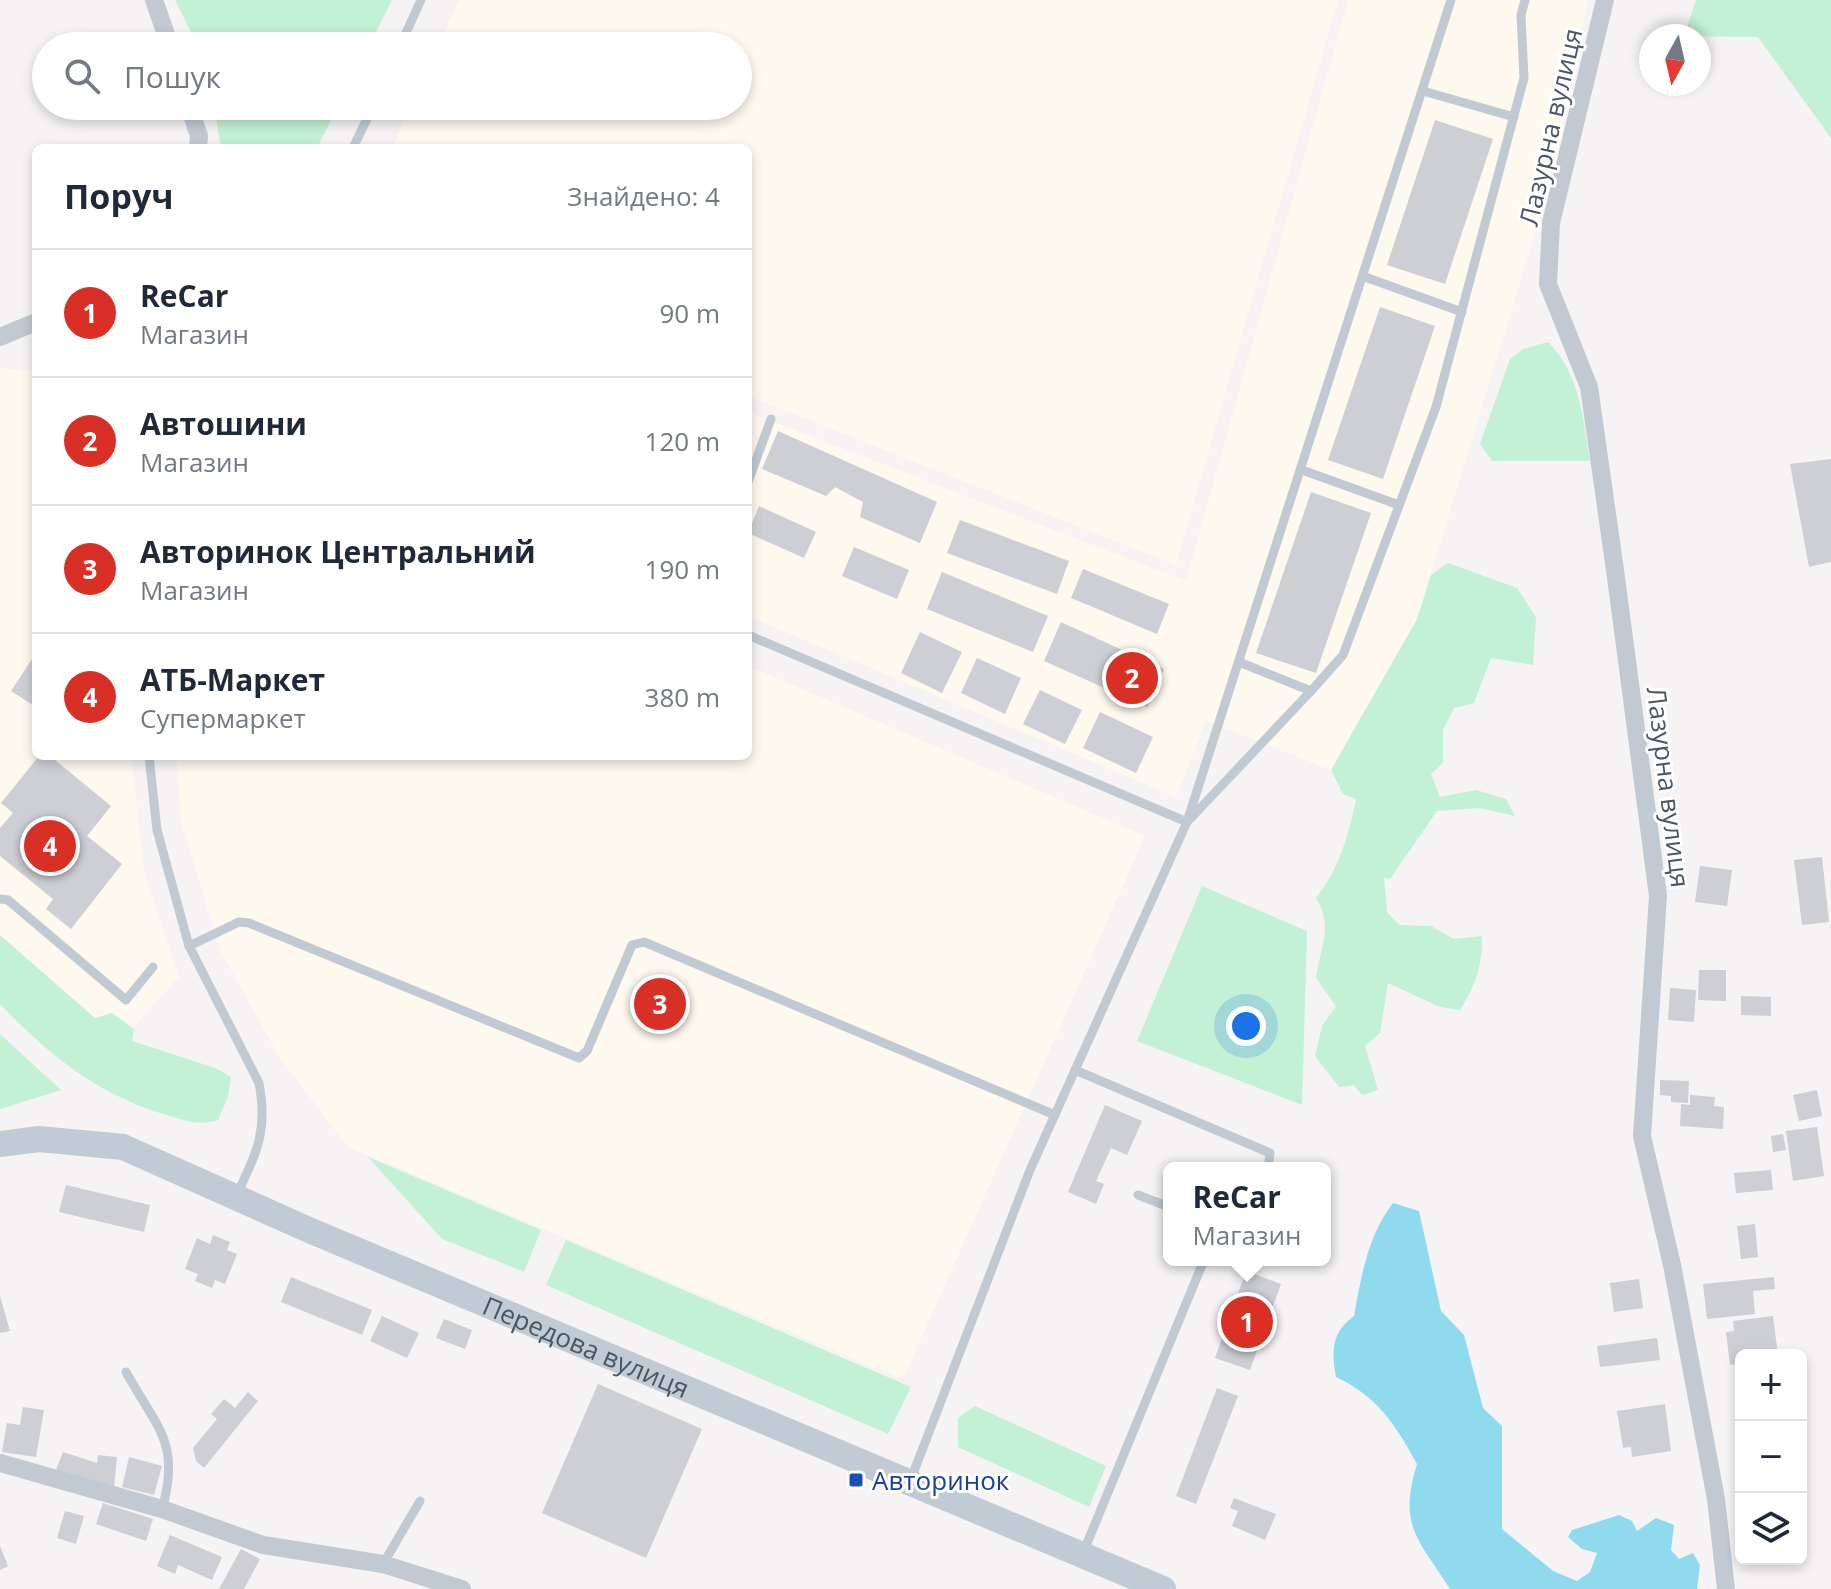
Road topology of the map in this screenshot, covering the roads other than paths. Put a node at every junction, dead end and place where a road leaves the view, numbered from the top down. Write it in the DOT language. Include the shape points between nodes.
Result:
graph roads {
  1 [pos="154,0"];
  2 [pos="421,0"];
  3 [pos="1451,0"];
  4 [pos="1525,0"];
  5 [pos="1605,0"];
  6 [pos="165,32"];
  7 [pos="406,32"];
  8 [pos="1423,91"];
  9 [pos="1514,117"];
  10 [pos="192,120"];
  11 [pos="366,120"];
  12 [pos="197,144"];
  13 [pos="355,144"];
  14 [pos="1365,277"];
  15 [pos="1462,312"];
  16 [pos="32,324"];
  17 [pos="0,337"];
  18 [pos="771,419"];
  19 [pos="1302,470"];
  20 [pos="752,471"];
  21 [pos="1399,505"];
  22 [pos="752,637"];
  23 [pos="1239,662"];
  24 [pos="1311,691"];
  25 [pos="149,760"];
  26 [pos="1187,822"];
  27 [pos="0,899"];
  28 [pos="189,946"];
  29 [pos="153,967"];
  30 [pos="1075,1070"];
  31 [pos="1055,1115"];
  32 [pos="0,1144"];
  33 [pos="1269,1162"];
  34 [pos="1138,1195"];
  35 [pos="236,1197"];
  36 [pos="1163,1205"];
  37 [pos="1202,1266"];
  38 [pos="126,1372"];
  39 [pos="0,1463"];
  40 [pos="909,1484"];
  41 [pos="420,1501"];
  42 [pos="162,1509"];
  43 [pos="1083,1554"];
  44 [pos="383,1564"];
  45 [pos="462,1589"];
  46 [pos="1163,1589"];
  47 [pos="1726,1589"];
  1 -- 6 [label="street"];
  2 -- 7 [label="lane"];
  3 -- 8 [label="lane"];
  4 -- 9 [label="lane" via="1524,78"];
  5 -- 47 [label="street, Лазурна вулиця" via="1551,223 1548,284 1589,387 1615,570 1658,896 1642,1136 1713,1483"];
  8 -- 9 [label="lane"];
  8 -- 14 [label="lane"];
  9 -- 15 [label="lane"];
  10 -- 12 [label="street"];
  11 -- 13 [label="lane"];
  14 -- 15 [label="lane"];
  14 -- 19 [label="lane"];
  15 -- 21 [label="lane" via="1436,407"];
  16 -- 17 [label="street"];
  18 -- 20 [label="lane"];
  19 -- 21 [label="lane"];
  19 -- 23 [label="lane"];
  21 -- 24 [label="lane" via="1343,655"];
  22 -- 26 [label="lane"];
  23 -- 24 [label="lane"];
  23 -- 26 [label="lane"];
  24 -- 26 [label="lane"];
  25 -- 28 [label="lane" via="157,830"];
  26 -- 30 [label="lane"];
  27 -- 29 [label="lane" via="8,900 126,1000"];
  28 -- 31 [label="lane" via="239,922 249,923 579,1058 587,1051 632,945 644,942"];
  28 -- 35 [label="lane" via="259,1083 264,1127"];
  30 -- 31 [label="lane"];
  30 -- 33 [label="lane" via="1270,1153"];
  31 -- 40 [label="lane"];
  32 -- 35 [label="street, Передова вулиця" via="39,1139 123,1147"];
  34 -- 36 [label="lane"];
  35 -- 40 [label="street, Передова вулиця"];
  37 -- 43 [label="lane"];
  38 -- 42 [label="lane" via="169,1448 172,1475"];
  39 -- 42 [label="street"];
  40 -- 43 [label="street, Передова вулиця"];
  41 -- 44 [label="lane"];
  42 -- 44 [label="street" via="263,1545"];
  43 -- 46 [label="street, Передова вулиця"];
  44 -- 45 [label="street"];
}
